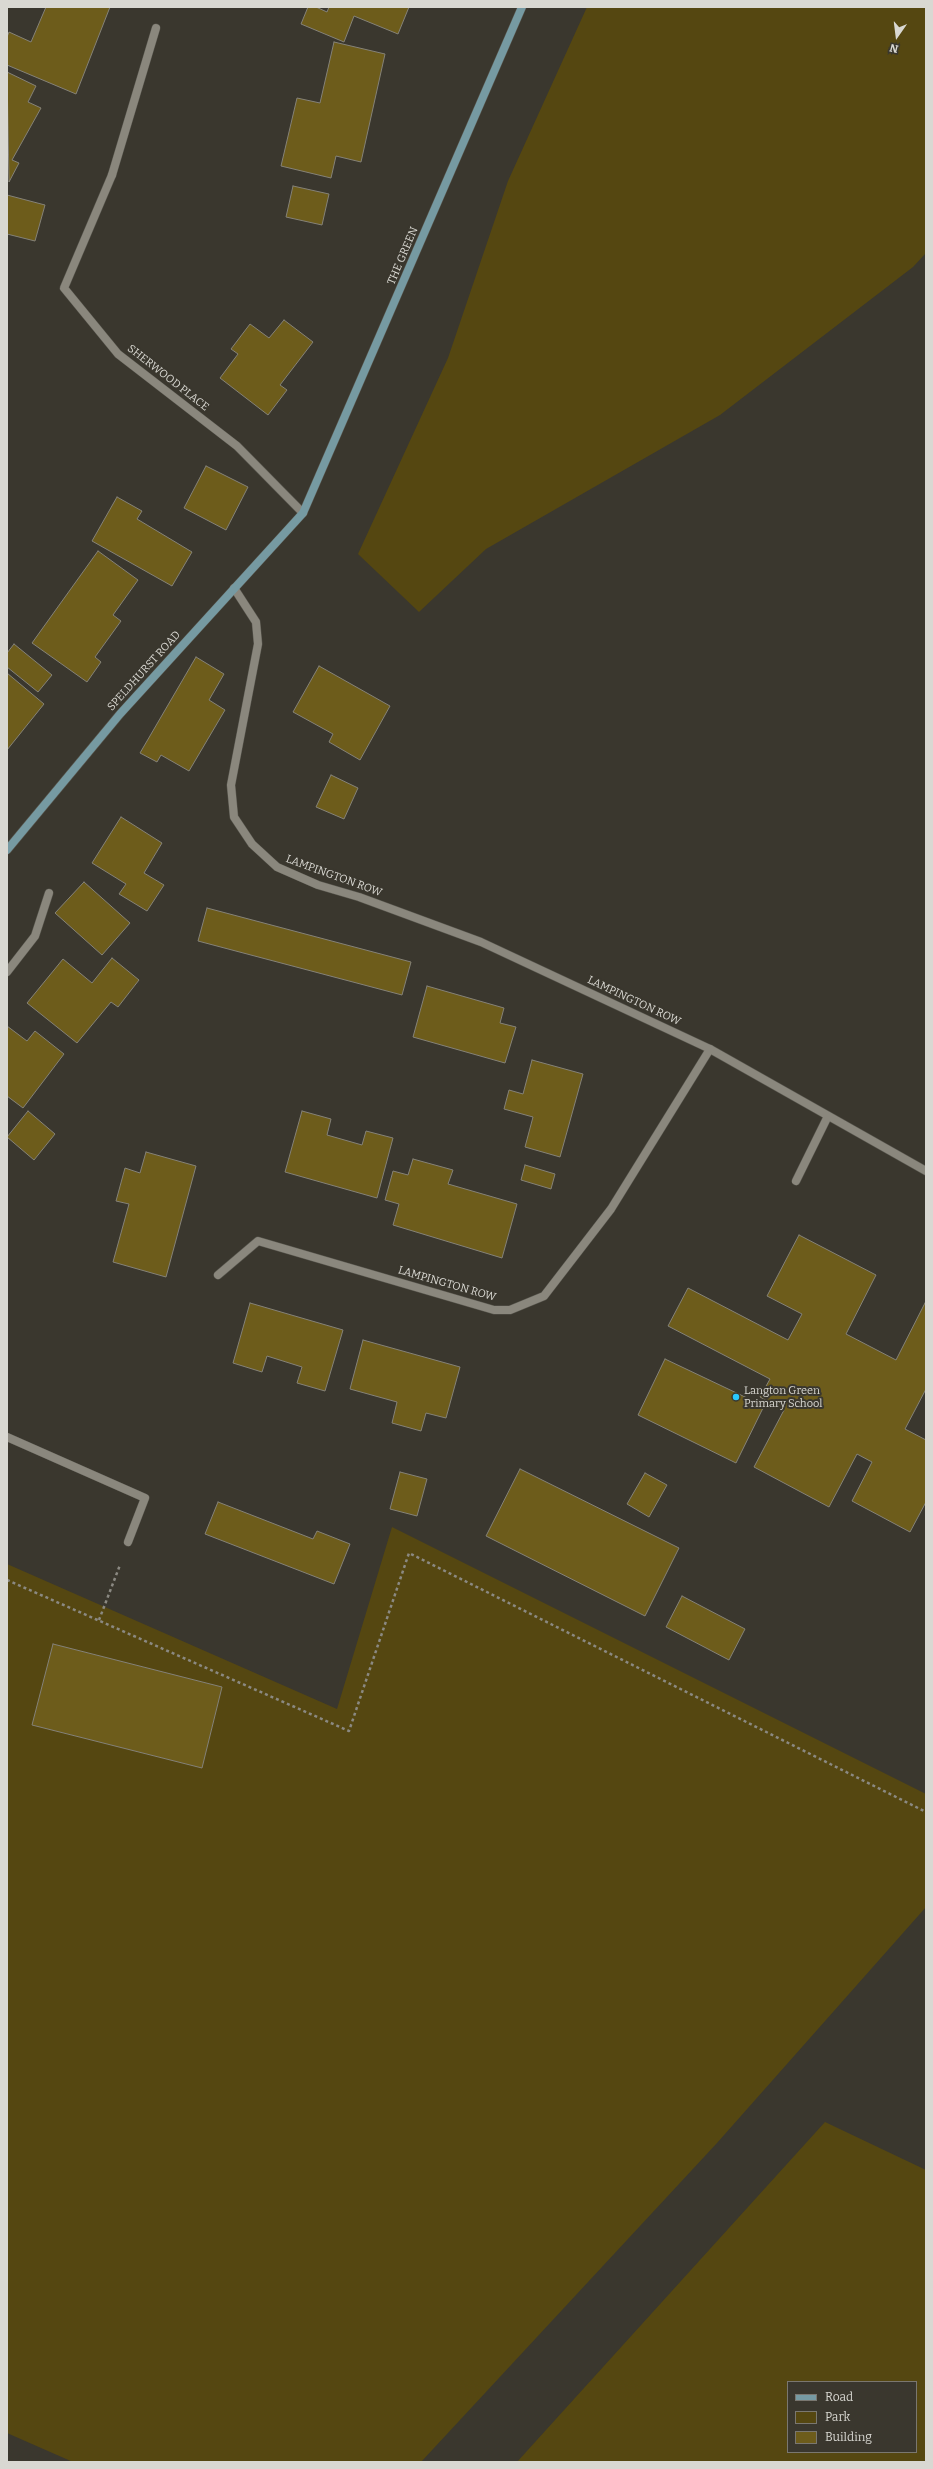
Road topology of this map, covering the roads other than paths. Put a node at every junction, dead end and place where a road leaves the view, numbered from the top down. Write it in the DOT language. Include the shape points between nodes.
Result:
graph roads {
  1 [pos="522,7"];
  2 [pos="156,28"];
  3 [pos="303,513"];
  4 [pos="234,588"];
  5 [pos="7,850"];
  6 [pos="49,893"];
  7 [pos="7,972"];
  8 [pos="710,1049"];
  9 [pos="828,1116"];
  10 [pos="926,1171"];
  11 [pos="796,1181"];
  12 [pos="218,1275"];
  13 [pos="7,1437"];
  14 [pos="128,1542"];
  1 -- 3 [label="street, THE GREEN"];
  2 -- 3 [label="street, SHERWOOD PLACE" via="112,175 64,288 118,354 237,446"];
  3 -- 4 [label="street, SPELDHURST ROAD"];
  4 -- 5 [label="street, SPELDHURST ROAD" via="120,714"];
  4 -- 8 [label="street, LAMPINGTON ROW" via="256,622 258,644 231,785 234,817 252,844 277,867 318,885 359,897 481,942"];
  6 -- 7 [label="street" via="35,936"];
  8 -- 9 [label="street"];
  8 -- 12 [label="street, LAMPINGTON ROW" via="611,1209 544,1296 510,1310 494,1310 258,1241"];
  9 -- 10 [label="street"];
  9 -- 11 [label="street"];
  13 -- 14 [label="street" via="145,1498"];
}
